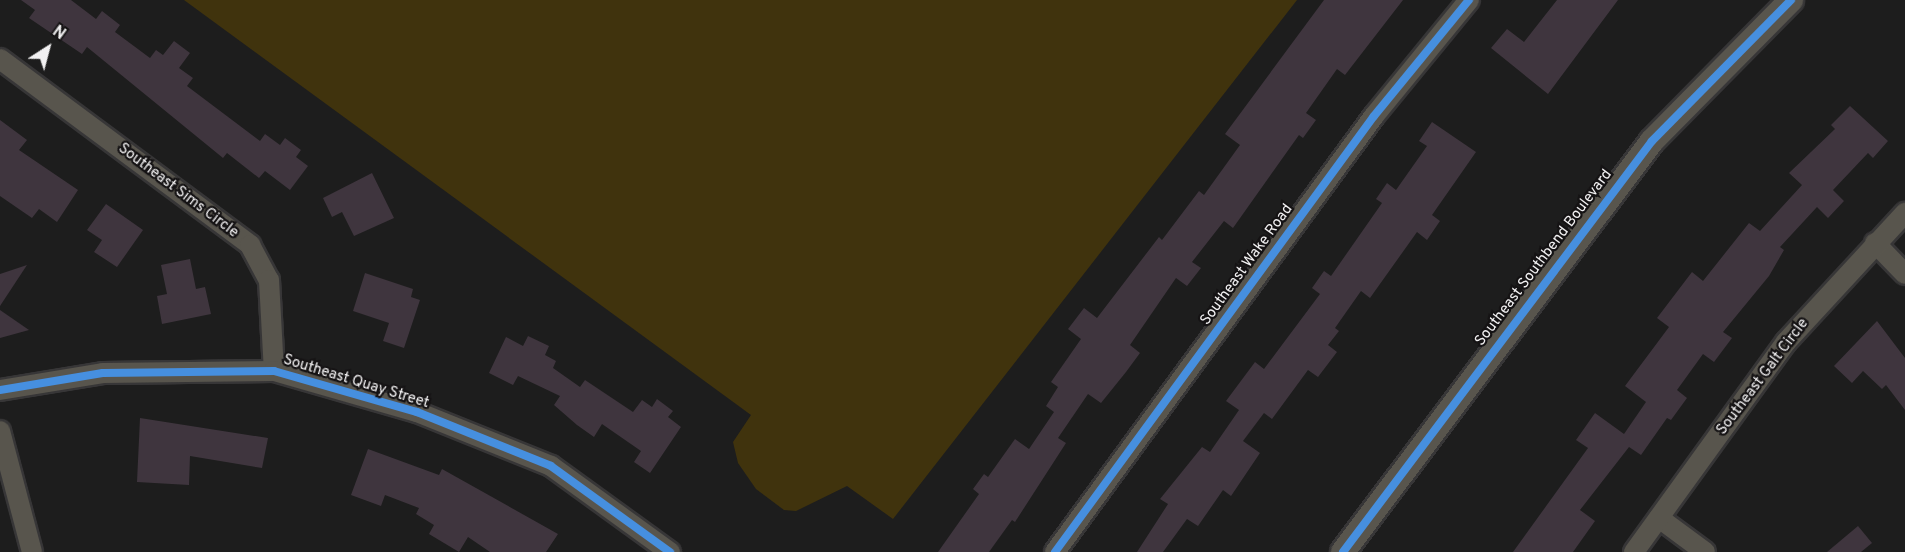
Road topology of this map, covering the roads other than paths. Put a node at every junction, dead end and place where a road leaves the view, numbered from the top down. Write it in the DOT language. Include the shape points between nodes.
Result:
graph roads {
  1 [pos="1468,0"];
  2 [pos="1791,0"];
  3 [pos="0,59"];
  4 [pos="1905,213"];
  5 [pos="1875,243"];
  6 [pos="1905,274"];
  7 [pos="274,371"];
  8 [pos="0,390"];
  9 [pos="0,431"];
  10 [pos="1659,518"];
  11 [pos="32,552"];
  12 [pos="670,552"];
  13 [pos="1055,552"];
  14 [pos="1343,552"];
  15 [pos="1634,552"];
  16 [pos="1705,552"];
  1 -- 13 [label="street, Southeast Wake Road" via="1374,116"];
  2 -- 14 [label="street, Southeast Southbend Boulevard" via="1652,141"];
  3 -- 7 [label="street, Southeast Sims Circle" via="250,245 269,280"];
  4 -- 5 [label="street, Southeast Galt Circle"];
  5 -- 6 [label="street"];
  5 -- 10 [label="street, Southeast Galt Circle" via="1786,342"];
  7 -- 8 [label="street, Southeast Quay Street" via="103,373"];
  7 -- 12 [label="street, Southeast Quay Street" via="417,412 551,466"];
  9 -- 11 [label="street"];
  10 -- 15 [label="street, Southeast Galt Circle"];
  10 -- 16 [label="street"];
}
